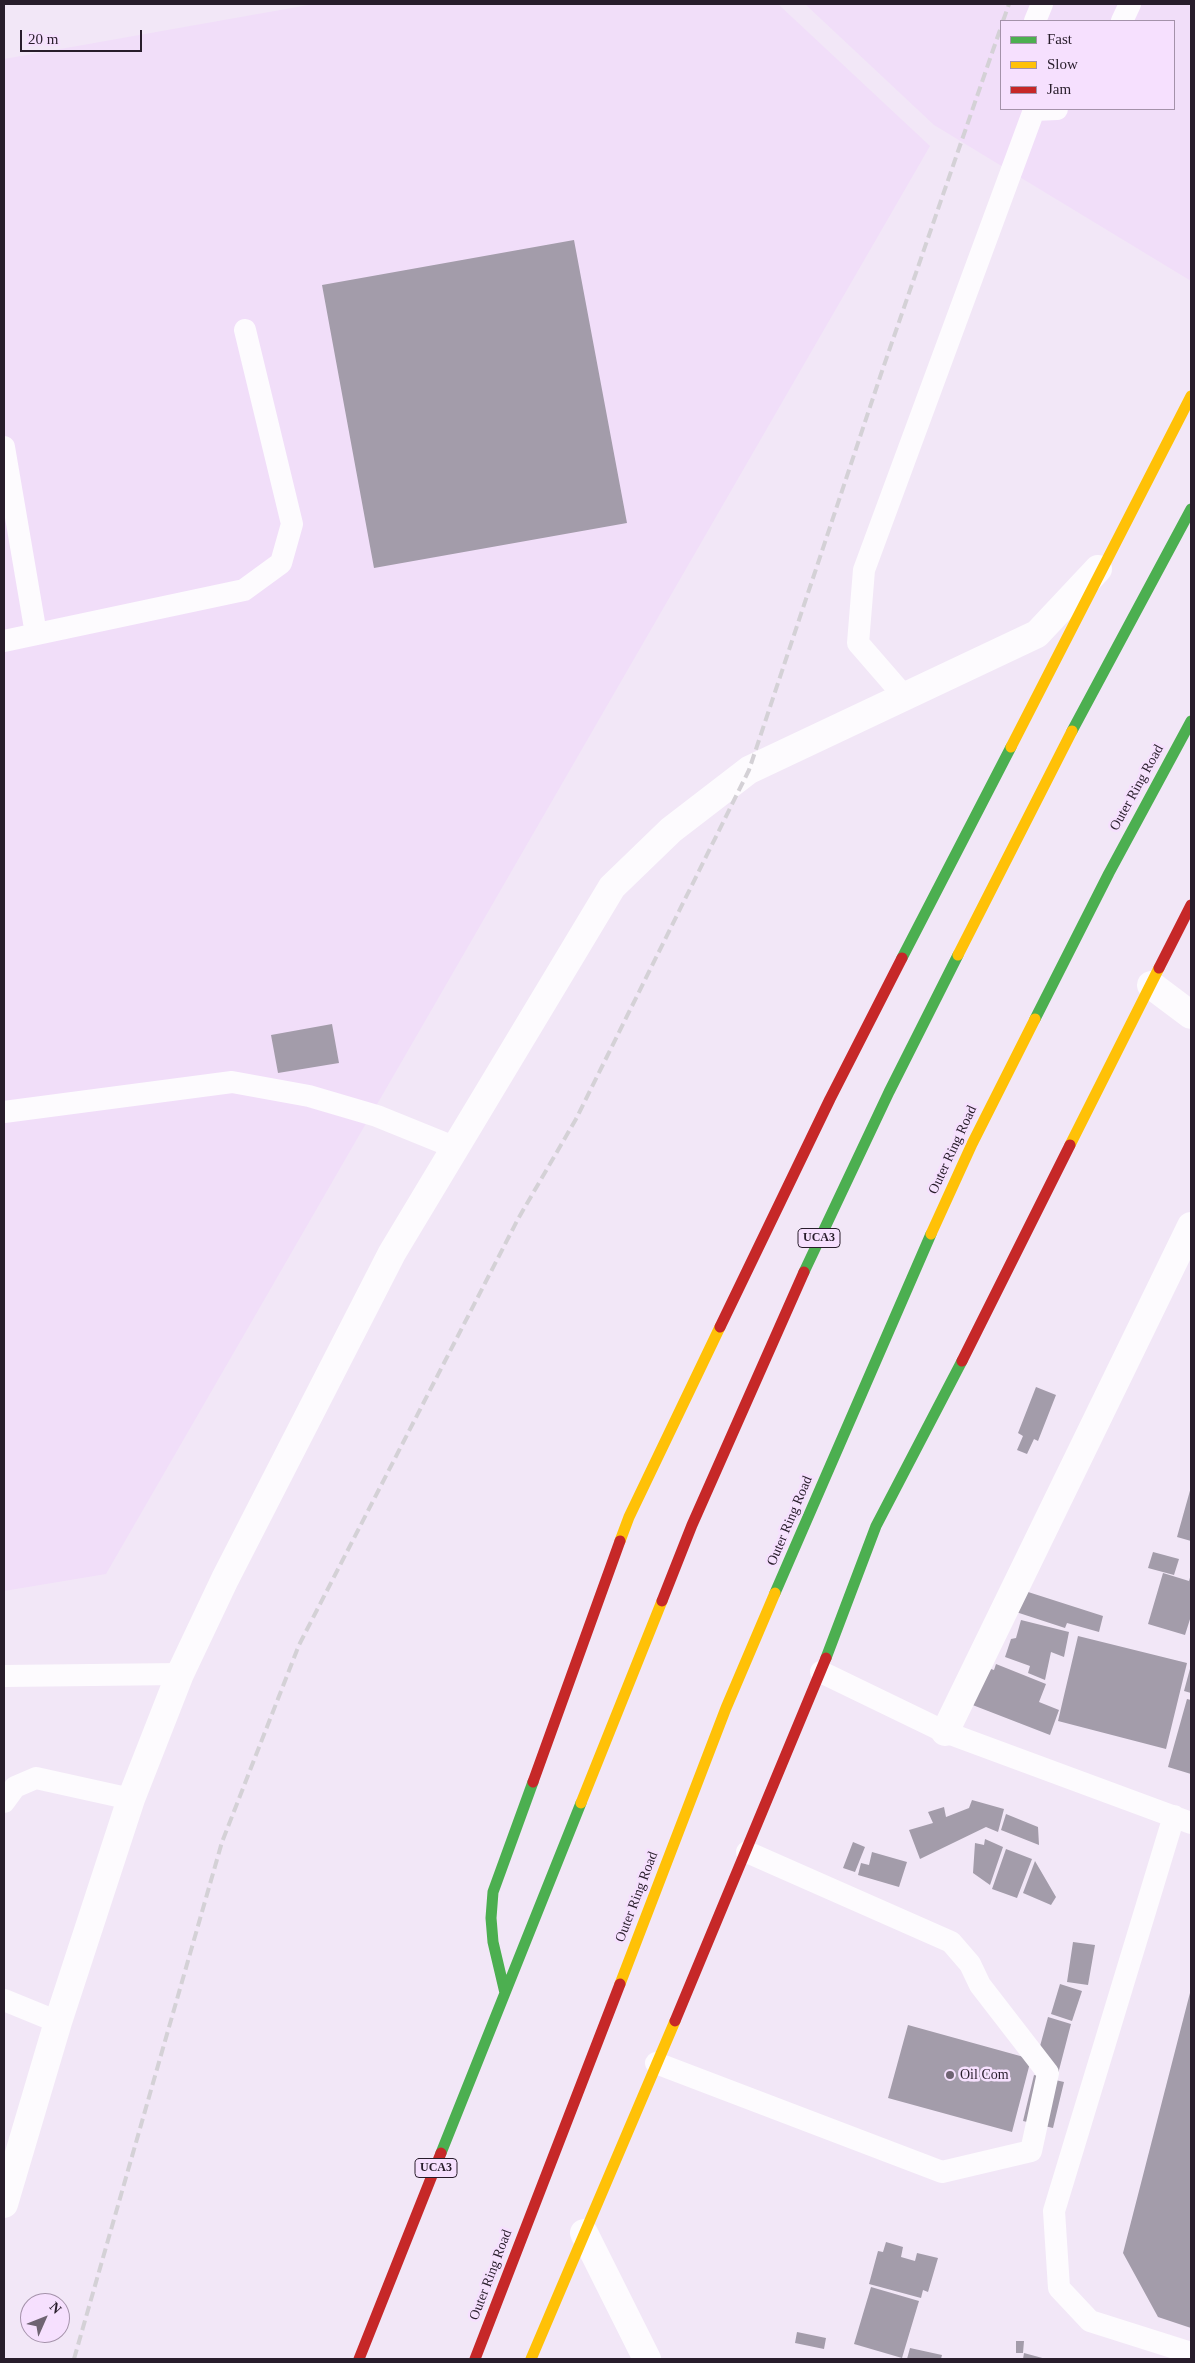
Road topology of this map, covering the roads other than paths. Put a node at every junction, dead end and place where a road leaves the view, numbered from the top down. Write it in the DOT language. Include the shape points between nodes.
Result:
graph roads {
  1 [pos="1042,4"];
  2 [pos="1130,4"];
  3 [pos="1035,20"];
  4 [pos="1122,20"];
  5 [pos="1033,110"];
  6 [pos="245,330"];
  7 [pos="1191,396"];
  8 [pos="4,447"];
  9 [pos="1191,509"];
  10 [pos="1106,560"];
  11 [pos="36,634"];
  12 [pos="4,641"];
  13 [pos="904,696"];
  14 [pos="1191,721"];
  15 [pos="1191,905"];
  16 [pos="1151,985"];
  17 [pos="1191,1016"];
  18 [pos="4,1112"];
  19 [pos="456,1148"];
  20 [pos="1191,1226"];
  21 [pos="820,1672"];
  22 [pos="180,1674"];
  23 [pos="4,1676"];
  24 [pos="945,1732"];
  25 [pos="131,1799"];
  26 [pos="4,1802"];
  27 [pos="1183,1820"];
  28 [pos="747,1852"];
  29 [pos="505,1992"];
  30 [pos="4,2000"];
  31 [pos="58,2022"];
  32 [pos="656,2063"];
  33 [pos="4,2204"];
  34 [pos="584,2233"];
  35 [pos="1191,2353"];
  36 [pos="359,2359"];
  37 [pos="475,2359"];
  38 [pos="531,2359"];
  39 [pos="647,2359"];
  1 -- 3 [label="lane"];
  2 -- 4 [label="lane"];
  5 -- 13 [label="lane" via="864,570 858,643"];
  6 -- 11 [label="lane" via="292,524 282,563 244,590"];
  7 -- 10 [label="main road"];
  8 -- 11 [label="lane"];
  9 -- 29 [label="main road, UCA3" via="1023,824 888,1092 820,1236 692,1525"];
  10 -- 13 [label="street" via="1037,634"];
  10 -- 29 [label="main road" via="830,1099 629,1517 493,1892 490,1915 494,1956"];
  11 -- 12 [label="lane"];
  13 -- 19 [label="street" via="749,770 670,830 612,887"];
  14 -- 37 [label="main road, Outer Ring Road" via="1109,873 972,1144 885,1336 726,1708"];
  15 -- 16 [label="main road"];
  16 -- 17 [label="street"];
  16 -- 21 [label="main road" via="876,1526"];
  18 -- 19 [label="lane" via="232,1082 309,1096 377,1116"];
  19 -- 22 [label="street" via="392,1253 229,1570"];
  20 -- 24 [label="street"];
  21 -- 24 [label="lane"];
  21 -- 28 [label="main road"];
  22 -- 23 [label="lane"];
  22 -- 25 [label="street"];
  24 -- 27 [label="lane"];
  25 -- 26 [label="lane" via="36,1778 15,1787"];
  25 -- 31 [label="street"];
  27 -- 35 [label="lane" via="1054,2211 1058,2288 1090,2321"];
  28 -- 32 [label="main road"];
  28 -- 32 [label="lane" via="951,1942 1048,2073 1031,2151 942,2172"];
  29 -- 36 [label="main road, UCA3"];
  30 -- 31 [label="lane"];
  31 -- 33 [label="street"];
  32 -- 34 [label="main road"];
  34 -- 38 [label="main road"];
  34 -- 39 [label="street"];
}
